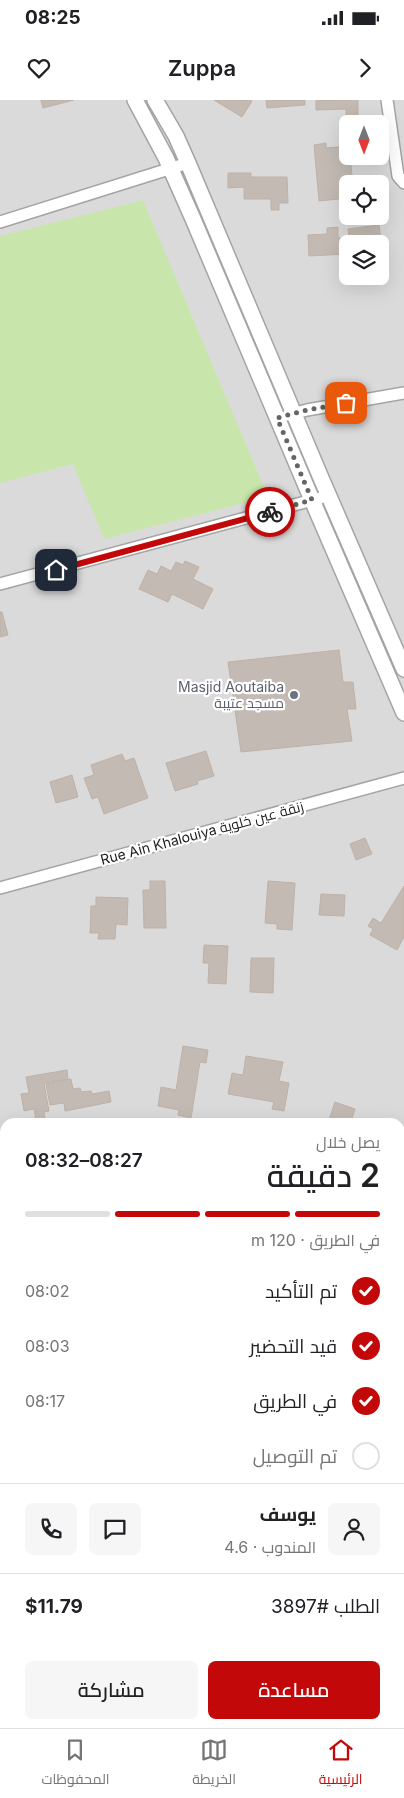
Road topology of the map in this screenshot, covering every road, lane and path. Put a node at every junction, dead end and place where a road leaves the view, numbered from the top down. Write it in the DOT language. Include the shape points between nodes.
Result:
graph roads {
  1 [pos="135,100"];
  2 [pos="155,100"];
  3 [pos="387,100"];
  4 [pos="188,163"];
  5 [pos="171,169"];
  6 [pos="404,183"];
  7 [pos="0,222"];
  8 [pos="404,393"];
  9 [pos="293,413"];
  10 [pos="277,418"];
  11 [pos="328,495"];
  12 [pos="312,500"];
  13 [pos="0,584"];
  14 [pos="404,669"];
  15 [pos="404,713"];
  16 [pos="404,778"];
  17 [pos="0,888"];
  1 -- 5 [label="street"];
  2 -- 4 [label="street"];
  3 -- 6 [label="street" via="398,176"];
  4 -- 5 [label="street"];
  4 -- 9 [label="street"];
  5 -- 7 [label="street"];
  5 -- 10 [label="street"];
  8 -- 9 [label="street"];
  9 -- 10 [label="street"];
  9 -- 11 [label="street"];
  10 -- 12 [label="street"];
  11 -- 12 [label="street"];
  11 -- 14 [label="street"];
  12 -- 13 [label="street"];
  12 -- 15 [label="street"];
  16 -- 17 [label="street, Rue Ain Khalouiya زنقة عين خلوية"];
}
